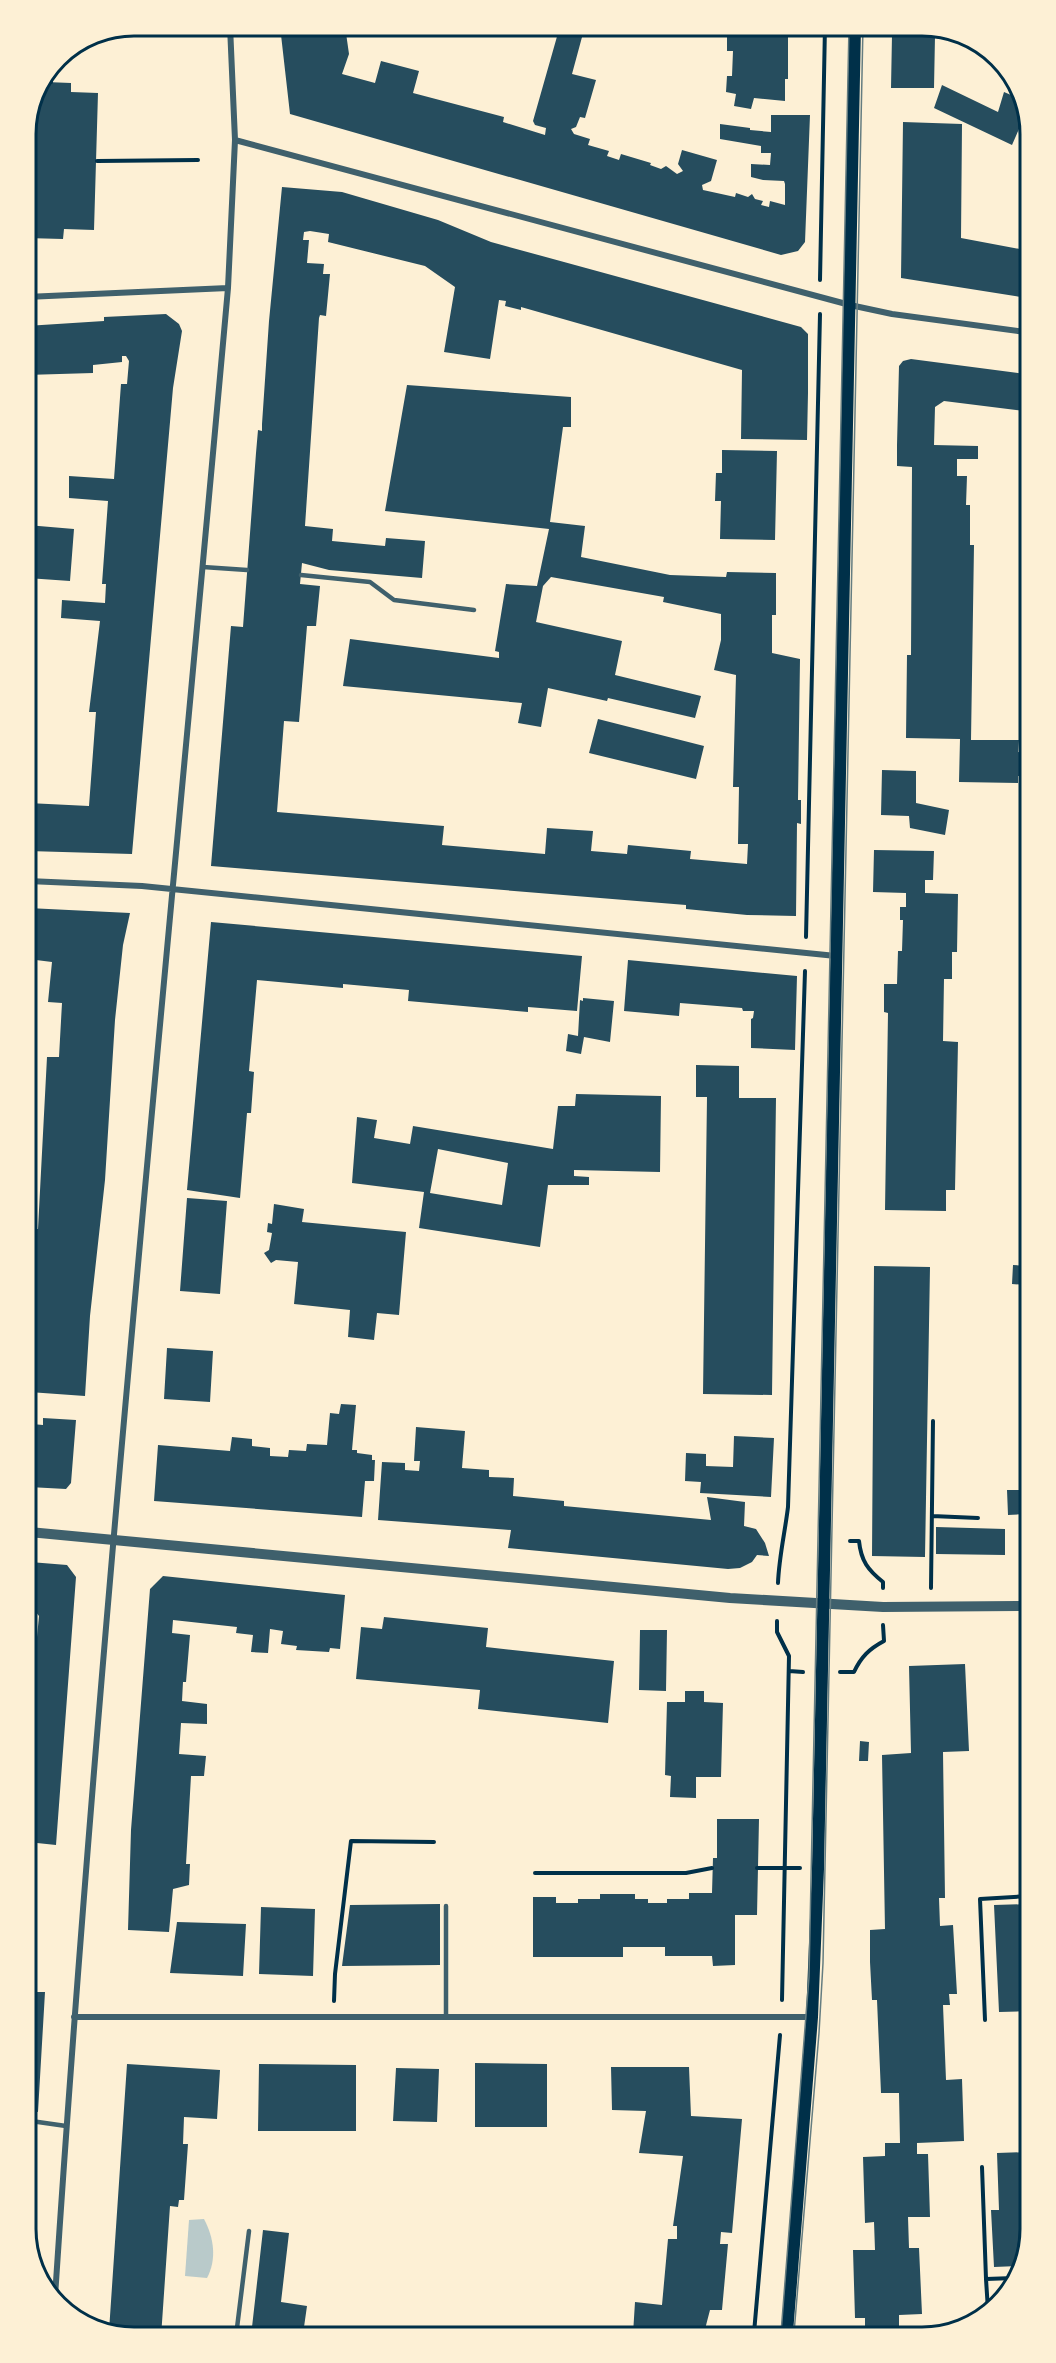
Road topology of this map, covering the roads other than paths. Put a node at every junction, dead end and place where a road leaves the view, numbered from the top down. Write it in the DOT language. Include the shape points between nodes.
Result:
graph roads {
  1 [pos="230,36"];
  2 [pos="855,36"];
  3 [pos="235,140"];
  4 [pos="228,288"];
  5 [pos="36,297"];
  6 [pos="850,305"];
  7 [pos="1020,331"];
  8 [pos="203,567"];
  9 [pos="247,570"];
  10 [pos="301,575"];
  11 [pos="474,610"];
  12 [pos="36,881"];
  13 [pos="174,889"];
  14 [pos="837,956"];
  15 [pos="36,1533"];
  16 [pos="113,1540"];
  17 [pos="824,1605"];
  18 [pos="1020,1606"];
  19 [pos="446,1906"];
  20 [pos="74,2017"];
  21 [pos="446,2017"];
  22 [pos="812,2017"];
  23 [pos="36,2122"];
  24 [pos="66,2126"];
  25 [pos="249,2231"];
  26 [pos="56,2288"];
  27 [pos="237,2327"];
  28 [pos="787,2327"];
  1 -- 3 [label="street"];
  2 -- 6 [label="main road"];
  3 -- 4 [label="street"];
  3 -- 6 [label="street"];
  4 -- 5 [label="street"];
  4 -- 8 [label="street"];
  6 -- 7 [label="street"];
  6 -- 14 [label="main road"];
  8 -- 9 [label="lane"];
  8 -- 13 [label="street"];
  10 -- 11 [label="lane" via="370,582 393,600"];
  12 -- 13 [label="street"];
  13 -- 14 [label="street"];
  13 -- 16 [label="street"];
  14 -- 17 [label="main road"];
  15 -- 16 [label="street"];
  16 -- 17 [label="street"];
  16 -- 20 [label="street"];
  17 -- 18 [label="street"];
  17 -- 22 [label="main road"];
  19 -- 21 [label="lane"];
  20 -- 21 [label="street"];
  20 -- 24 [label="street"];
  21 -- 22 [label="street"];
  22 -- 28 [label="main road"];
  23 -- 24 [label="lane"];
  24 -- 26 [label="street"];
  25 -- 27 [label="lane"];
}
